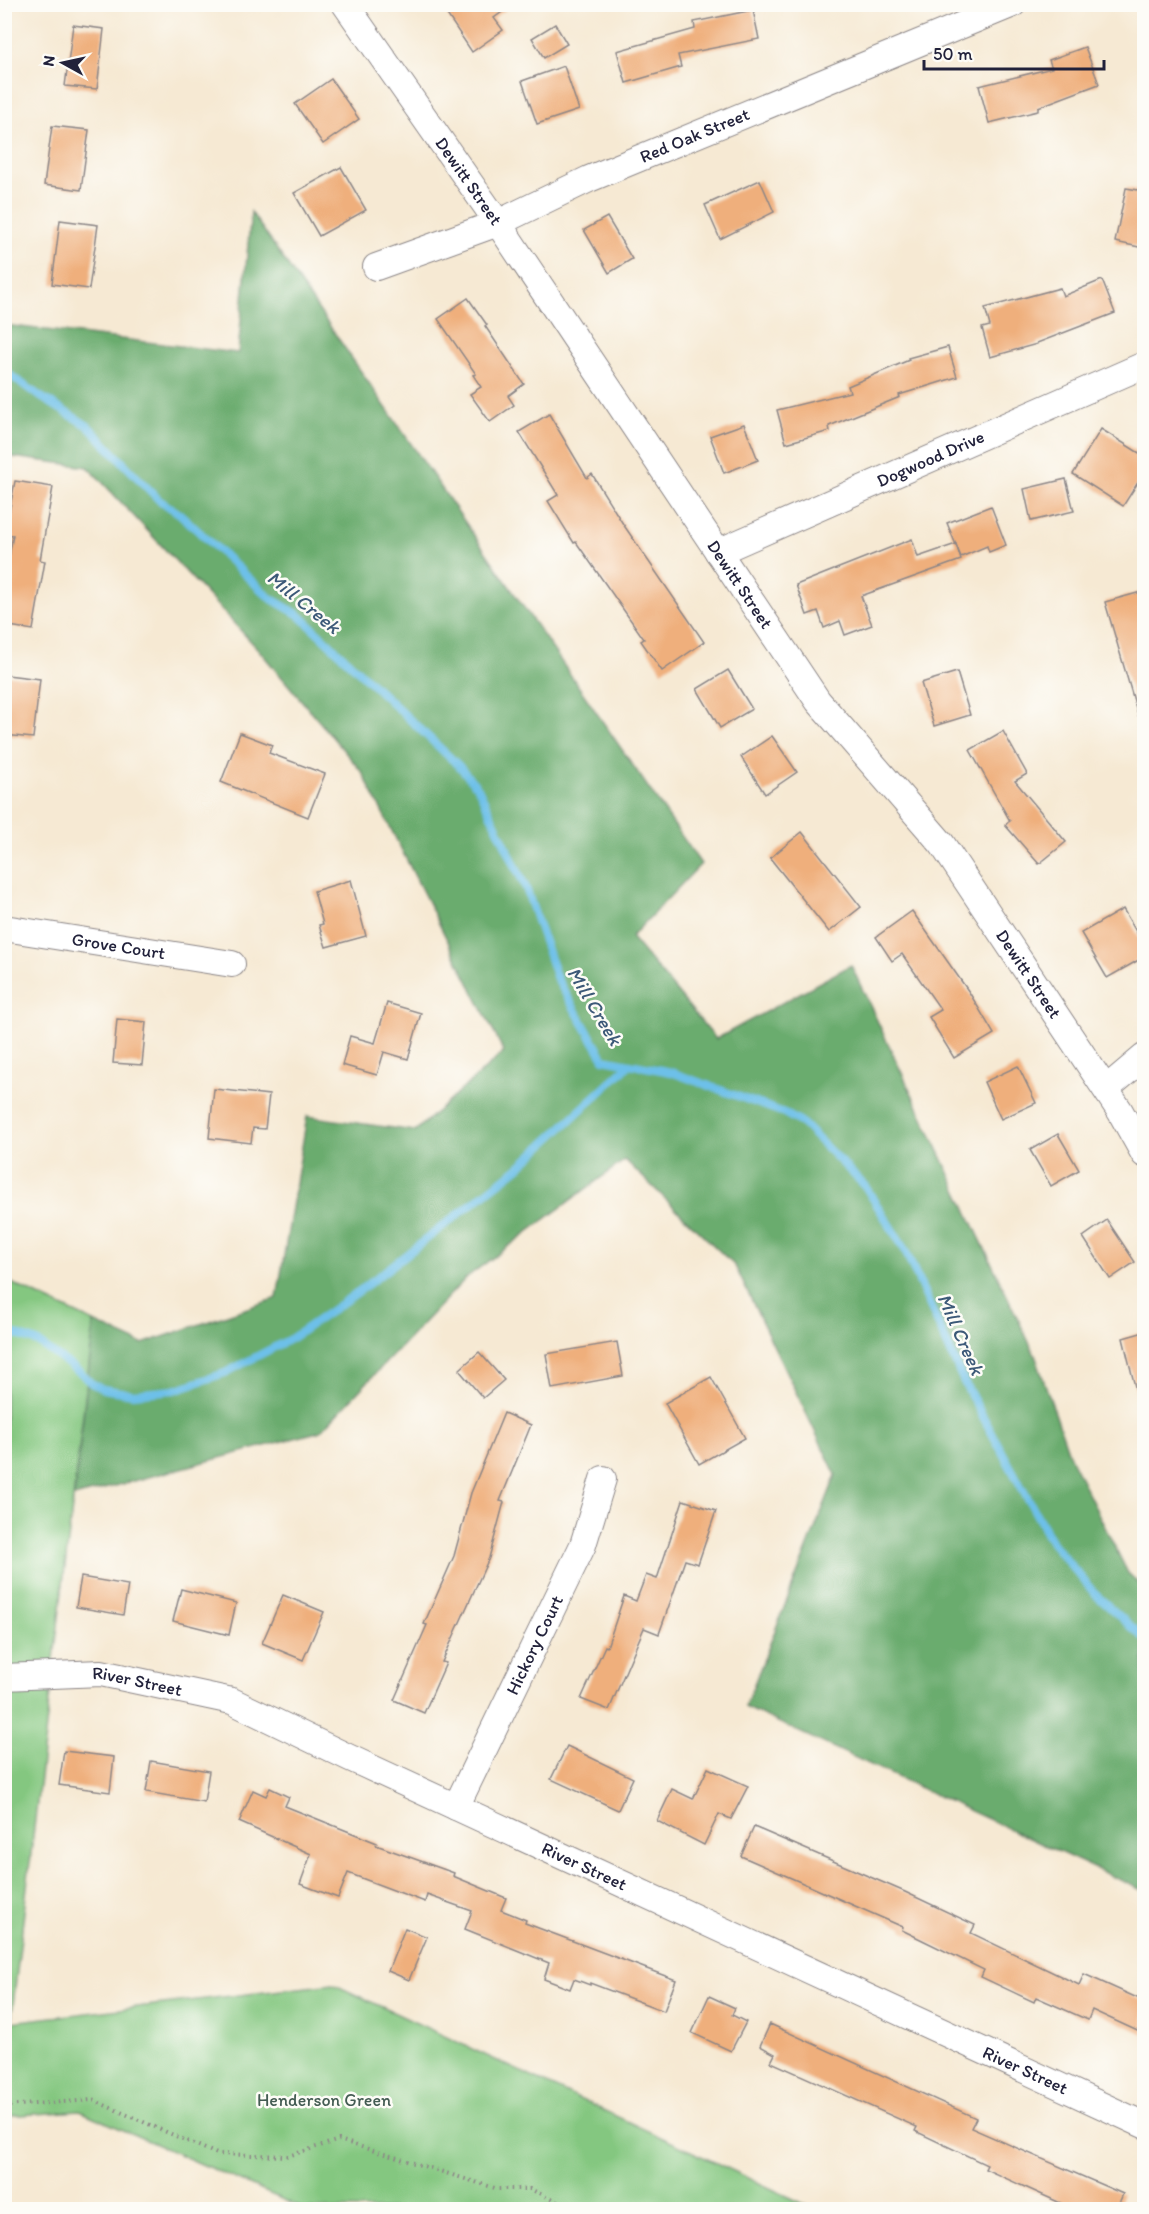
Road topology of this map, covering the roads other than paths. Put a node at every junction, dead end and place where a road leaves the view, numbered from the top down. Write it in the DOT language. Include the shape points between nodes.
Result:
graph roads {
  1 [pos="345,4"];
  2 [pos="1013,4"];
  3 [pos="498,223"];
  4 [pos="376,267"];
  5 [pos="1144,365"];
  6 [pos="718,552"];
  7 [pos="4,928"];
  8 [pos="232,964"];
  9 [pos="1144,1057"];
  10 [pos="1106,1089"];
  11 [pos="1144,1154"];
  12 [pos="603,1479"];
  13 [pos="4,1677"];
  14 [pos="456,1807"];
  15 [pos="1144,2125"];
  1 -- 3 [label="street, Dewitt Street"];
  2 -- 3 [label="street, Red Oak Street" via="589,179"];
  3 -- 4 [label="street, Red Oak Street"];
  3 -- 6 [label="street, Dewitt Street"];
  5 -- 6 [label="street, Dogwood Drive"];
  6 -- 10 [label="street, Dewitt Street" via="818,701 942,844"];
  7 -- 8 [label="street, Grove Court"];
  9 -- 10 [label="street"];
  10 -- 11 [label="street, Dewitt Street"];
  12 -- 14 [label="street, Hickory Court" via="583,1545"];
  13 -- 14 [label="street, River Street" via="101,1673 232,1701"];
  14 -- 15 [label="street, River Street"];
}
